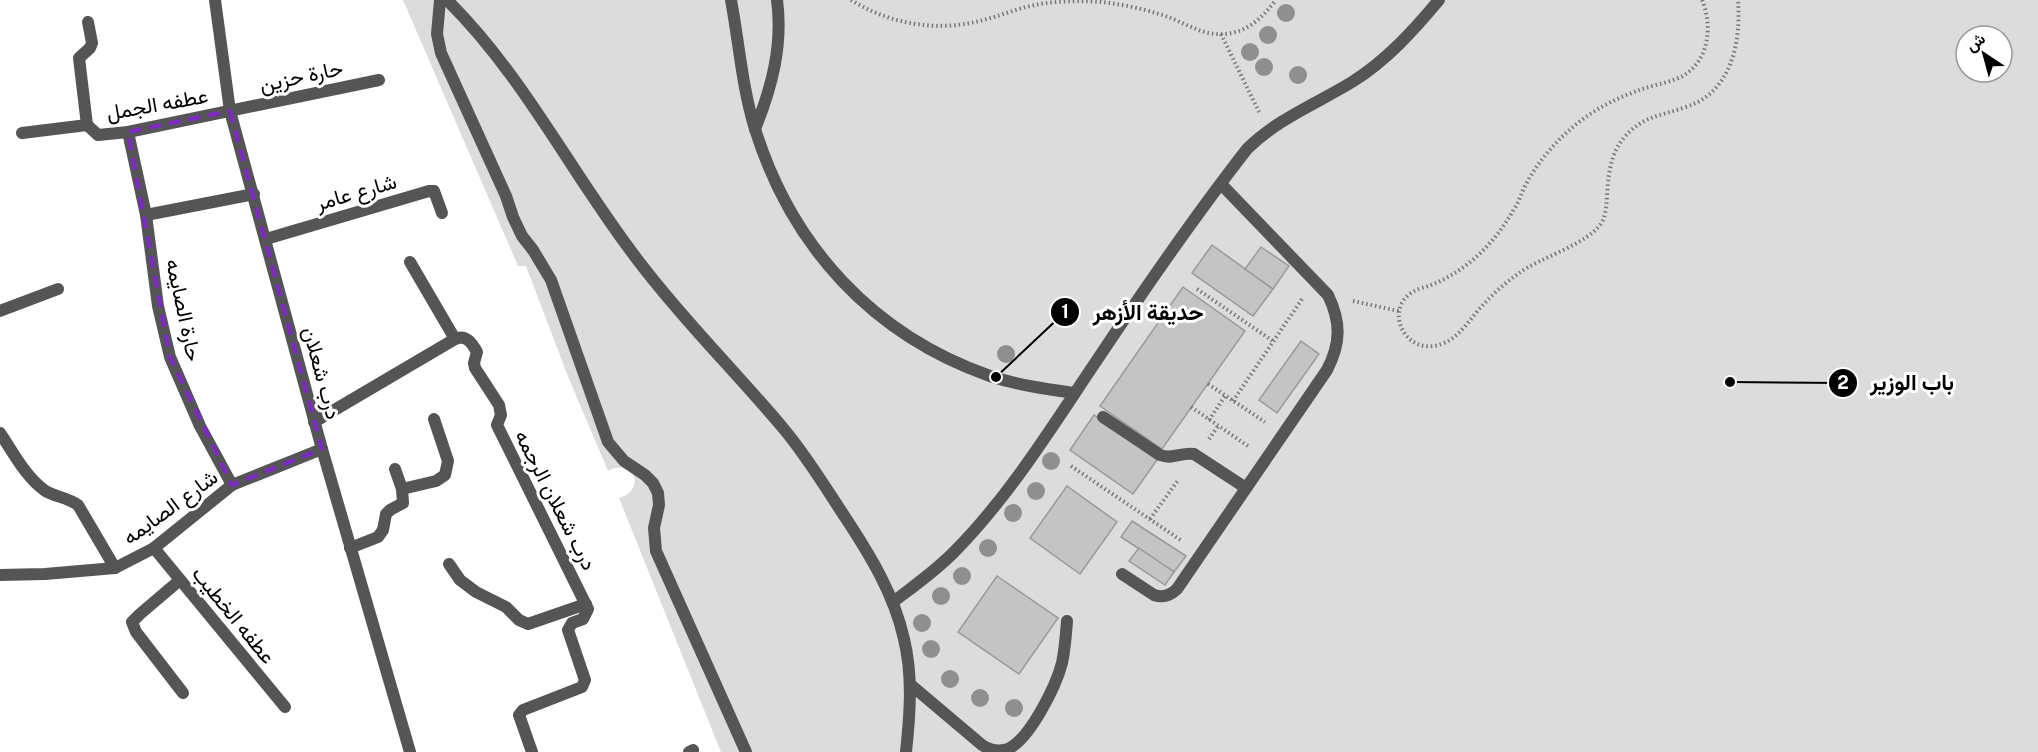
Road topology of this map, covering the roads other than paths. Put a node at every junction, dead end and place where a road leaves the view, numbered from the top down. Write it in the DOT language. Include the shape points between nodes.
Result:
graph roads {
  1 [pos="215,0"];
  2 [pos="440,0"];
  3 [pos="447,0"];
  4 [pos="731,0"];
  5 [pos="777,0"];
  6 [pos="1439,0"];
  7 [pos="88,22"];
  8 [pos="379,80"];
  9 [pos="230,111"];
  10 [pos="87,125"];
  11 [pos="755,129"];
  12 [pos="128,132"];
  13 [pos="22,133"];
  14 [pos="1221,184"];
  15 [pos="254,194"];
  16 [pos="442,213"];
  17 [pos="146,215"];
  18 [pos="266,239"];
  19 [pos="410,262"];
  20 [pos="58,290"];
  21 [pos="0,311"];
  22 [pos="455,339"];
  23 [pos="1074,393"];
  24 [pos="1103,417"];
  25 [pos="434,419"];
  26 [pos="314,422"];
  27 [pos="0,434"];
  28 [pos="322,449"];
  29 [pos="395,469"];
  30 [pos="232,485"];
  31 [pos="1246,488"];
  32 [pos="402,489"];
  33 [pos="154,548"];
  34 [pos="350,548"];
  35 [pos="449,564"];
  36 [pos="115,568"];
  37 [pos="1122,574"];
  38 [pos="0,575"];
  39 [pos="180,580"];
  40 [pos="893,602"];
  41 [pos="586,604"];
  42 [pos="1067,621"];
  43 [pos="910,685"];
  44 [pos="183,693"];
  45 [pos="285,707"];
  46 [pos="410,752"];
  47 [pos="532,752"];
  48 [pos="746,752"];
  49 [pos="906,752"];
  1 -- 9 [label="street, درب شعلان"];
  2 -- 48 [label="street" via="437,34 441,53 513,217 551,280 608,442 624,461 653,483 658,493 656,551"];
  3 -- 40 [label="street" via="504,64 640,264 785,430 856,534"];
  4 -- 11 [label="street"];
  5 -- 11 [label="street" via="775,72"];
  6 -- 14 [label="street" via="1387,55 1354,81 1268,129"];
  7 -- 10 [label="street" via="92,43 79,58"];
  8 -- 9 [label="street, حارة حزين"];
  9 -- 12 [label="street, عطفه الجمل"];
  9 -- 15 [label="street, درب شعلان"];
  10 -- 12 [label="street, عطفه الجمل" via="98,135"];
  10 -- 13 [label="street, عطفه الجمل"];
  11 -- 23 [label="street" via="779,190 797,222 841,282 866,306 921,345 952,361 1032,387"];
  12 -- 17 [label="street, حارة الصايمه"];
  14 -- 23 [label="street" via="1168,254"];
  14 -- 31 [label="street" via="1328,295 1339,325 1334,356"];
  15 -- 17 [label="street"];
  15 -- 18 [label="street, درب شعلان"];
  16 -- 18 [label="street, شارع عامر" via="437,195 429,191"];
  17 -- 30 [label="street, حارة الصايمه" via="158,306 170,357 200,426"];
  18 -- 26 [label="street, درب شعلان"];
  19 -- 22 [label="street"];
  20 -- 21 [label="street"];
  22 -- 26 [label="street"];
  22 -- 41 [label="street, درب شعلان الرجمه" via="466,338 477,352 475,368 500,405 497,425"];
  23 -- 40 [label="street" via="981,523 954,552"];
  24 -- 31 [label="street" via="1160,455 1170,458 1194,454"];
  25 -- 32 [label="street" via="448,461 445,475 436,482"];
  26 -- 28 [label="street, درب شعلان"];
  27 -- 36 [label="street" via="32,480 46,492 69,498 78,505"];
  28 -- 30 [label="street, شارع الصايمه"];
  28 -- 34 [label="street, درب شعلان"];
  29 -- 32 [label="street"];
  30 -- 33 [label="street, شارع الصايمه"];
  31 -- 37 [label="street" via="1177,589 1166,596 1154,595"];
  32 -- 34 [label="street" via="403,502 386,514 378,537"];
  33 -- 36 [label="street, شارع الصايمه"];
  33 -- 39 [label="street, عطفه الخطيب"];
  34 -- 46 [label="street, درب شعلان"];
  35 -- 41 [label="street" via="460,580 528,624"];
  36 -- 38 [label="street, شارع الصايمه"];
  39 -- 44 [label="street" via="132,622 135,633"];
  39 -- 45 [label="street, عطفه الخطيب"];
  40 -- 43 [label="street" via="904,640"];
  41 -- 47 [label="street, درب شعلان الرجمه" via="586,615 568,630 585,680 580,689 520,713"];
  42 -- 43 [label="street" via="1062,665 1054,686 1033,722 1009,749 991,750"];
  43 -- 49 [label="street"];
}
